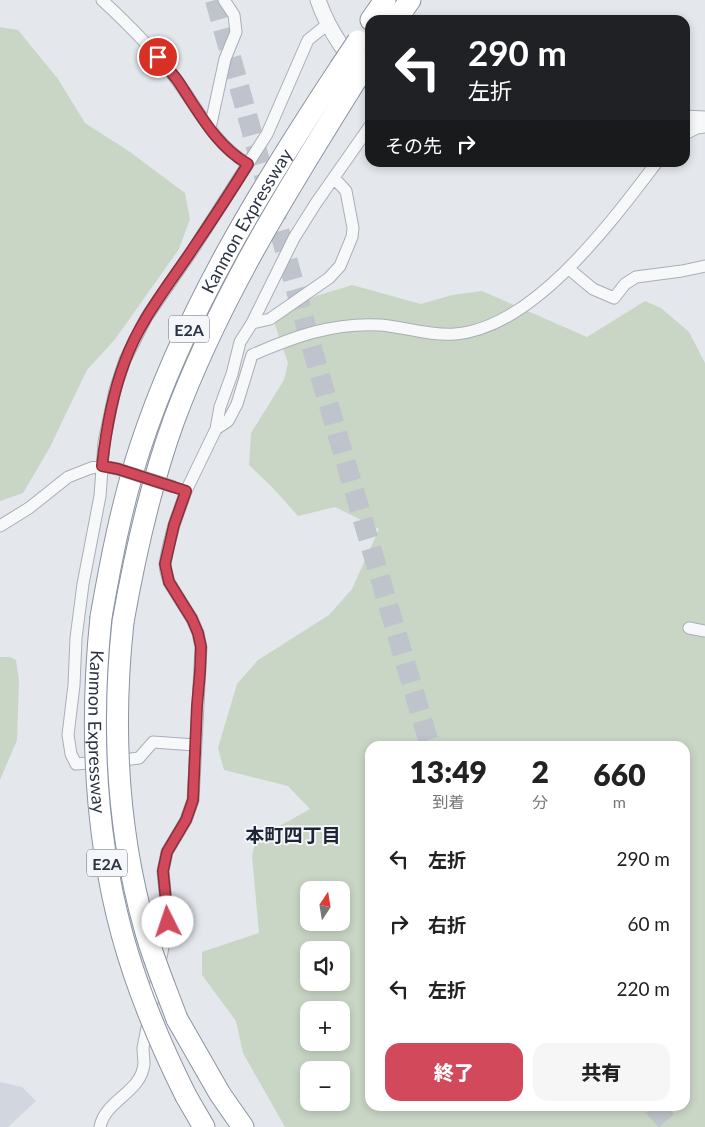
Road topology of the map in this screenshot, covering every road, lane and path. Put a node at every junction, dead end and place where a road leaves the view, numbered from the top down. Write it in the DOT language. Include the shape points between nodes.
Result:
graph roads {
  1 [pos="102,0"];
  2 [pos="224,0"];
  3 [pos="318,0"];
  4 [pos="385,0"];
  5 [pos="410,0"];
  6 [pos="375,15"];
  7 [pos="400,15"];
  8 [pos="329,23"];
  9 [pos="365,30"];
  10 [pos="365,65"];
  11 [pos="355,78"];
  12 [pos="690,118"];
  13 [pos="705,119"];
  14 [pos="210,128"];
  15 [pos="705,128"];
  16 [pos="690,131"];
  17 [pos="365,133"];
  18 [pos="248,164"];
  19 [pos="654,167"];
  20 [pos="334,178"];
  21 [pos="705,266"];
  22 [pos="568,269"];
  23 [pos="252,323"];
  24 [pos="216,429"];
  25 [pos="102,466"];
  26 [pos="186,491"];
  27 [pos="0,526"];
  28 [pos="689,628"];
  29 [pos="705,631"];
  30 [pos="195,745"];
  31 [pos="177,1019"];
  32 [pos="100,1127"];
  33 [pos="204,1127"];
  34 [pos="230,1127"];
  35 [pos="243,1127"];
  1 -- 14 [label="street" via="149,45"];
  2 -- 14 [label="street" via="234,15 236,32 225,59"];
  3 -- 8 [label="street"];
  4 -- 6 [label="highway, Kanmon Expressway / E2A"];
  5 -- 7 [label="highway"];
  8 -- 11 [label="street" via="348,57"];
  8 -- 18 [label="street" via="308,40 267,134"];
  9 -- 11 [label="highway, Kanmon Expressway / E2A, bridge" via="358,41"];
  10 -- 11 [label="highway, Kanmon Expressway / E2A, bridge"];
  11 -- 31 [label="highway, Kanmon Expressway / E2A, bridge" via="250,254 196,366 174,420 134,560 123,622 118,689 126,838 145,929"];
  11 -- 33 [label="highway, Kanmon Expressway / E2A, bridge" via="285,152 227,251 176,355 126,497 102,617 95,695 95,740 108,870 122,935 137,981 186,1096"];
  12 -- 13 [label="street"];
  14 -- 18 [label="street" via="237,158"];
  15 -- 16 [label="street"];
  17 -- 20 [label="street"];
  18 -- 25 [label="street" via="138,332 115,390"];
  19 -- 22 [label="street" via="584,254"];
  20 -- 23 [label="street" via="294,238"];
  20 -- 23 [label="street" via="346,191 353,228 340,266 329,278 270,319"];
  21 -- 22 [label="street" via="636,277 625,284 614,298 593,289"];
  22 -- 24 [label="street" via="512,313 469,332 441,334 382,325 349,325 306,333 252,355 237,404 228,421"];
  23 -- 24 [label="street" via="240,342"];
  24 -- 26 [label="street"];
  25 -- 26 [label="street, bridge"];
  25 -- 27 [label="street" via="68,477"];
  25 -- 30 [label="street" via="100,496 76,638 68,735 71,754 76,764 139,758 158,741"];
  26 -- 30 [label="street" via="165,564 169,582 192,619 201,647"];
  28 -- 29 [label="street"];
  30 -- 32 [label="street" via="193,800 165,858 163,871 168,922 143,1048 143,1070 131,1090 106,1114"];
  31 -- 34 [label="highway, Kanmon Expressway / E2A"];
  31 -- 35 [label="highway"];
}
